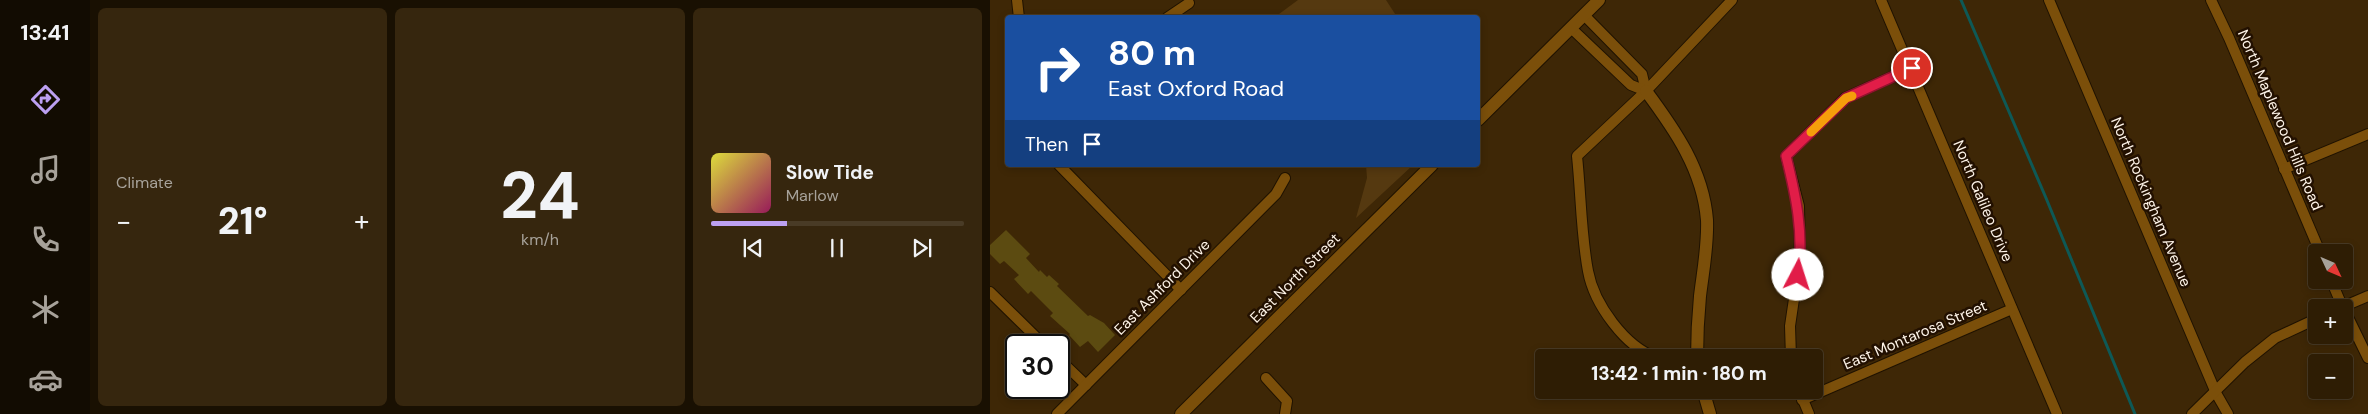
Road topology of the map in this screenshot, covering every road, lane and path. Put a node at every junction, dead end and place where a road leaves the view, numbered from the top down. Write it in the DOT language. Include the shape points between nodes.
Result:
graph roads {
  1 [pos="1017,0"];
  2 [pos="1599,0"];
  3 [pos="1732,0"];
  4 [pos="1881,0"];
  5 [pos="2048,0"];
  6 [pos="2211,0"];
  7 [pos="1189,3"];
  8 [pos="1019,15"];
  9 [pos="1171,15"];
  10 [pos="1584,15"];
  11 [pos="1571,28"];
  12 [pos="1912,68"];
  13 [pos="1646,91"];
  14 [pos="1480,118"];
  15 [pos="2368,134"];
  16 [pos="1061,167"];
  17 [pos="1430,167"];
  18 [pos="2284,169"];
  19 [pos="1285,178"];
  20 [pos="2317,244"];
  21 [pos="1181,290"];
  22 [pos="990,292"];
  23 [pos="2368,296"];
  24 [pos="2353,303"];
  25 [pos="2012,309"];
  26 [pos="2308,323"];
  27 [pos="2353,329"];
  28 [pos="1033,334"];
  29 [pos="1639,349"];
  30 [pos="1697,349"];
  31 [pos="1791,349"];
  32 [pos="2368,358"];
  33 [pos="1070,370"];
  34 [pos="1266,378"];
  35 [pos="1086,385"];
  36 [pos="1823,386"];
  37 [pos="2215,391"];
  38 [pos="1706,399"];
  39 [pos="1802,399"];
  40 [pos="1057,414"];
  41 [pos="1181,414"];
  42 [pos="1285,414"];
  43 [pos="1710,414"];
  44 [pos="1809,414"];
  45 [pos="2056,414"];
  46 [pos="2192,414"];
  47 [pos="2228,414"];
  1 -- 8 [label="street"];
  2 -- 10 [label="street"];
  3 -- 13 [label="street"];
  4 -- 12 [label="street, North Galileo Drive"];
  5 -- 37 [label="street, North Rockingham Avenue"];
  6 -- 18 [label="street, North Maplewood Hills Road"];
  7 -- 9 [label="street"];
  10 -- 11 [label="street"];
  10 -- 13 [label="street" via="1642,74"];
  11 -- 13 [label="street" via="1631,85"];
  11 -- 14 [label="street"];
  12 -- 25 [label="street, North Galileo Drive"];
  12 -- 31 [label="street" via="1846,98 1786,156 1799,206 1800,258 1790,326"];
  13 -- 29 [label="street" via="1577,156 1588,273 1603,309 1625,339"];
  13 -- 30 [label="street" via="1675,128 1689,154 1706,219"];
  15 -- 18 [label="street"];
  16 -- 21 [label="street"];
  17 -- 41 [label="street, East North Street"];
  18 -- 20 [label="street, North Maplewood Hills Road"];
  19 -- 21 [label="street, East Ashford Drive" via="1276,194"];
  21 -- 35 [label="street, East Ashford Drive"];
  22 -- 28 [label="street"];
  23 -- 24 [label="street"];
  25 -- 36 [label="street, East Montarosa Street"];
  25 -- 45 [label="street, North Galileo Drive"];
  26 -- 37 [label="street" via="2275,338"];
  27 -- 32 [label="street"];
  33 -- 35 [label="street"];
  34 -- 42 [label="street" via="1287,401"];
  35 -- 40 [label="street, East Ashford Drive"];
  37 -- 46 [label="street"];
  37 -- 47 [label="street, North Rockingham Avenue"];
  38 -- 43 [label="street"];
  39 -- 44 [label="street"];
}
